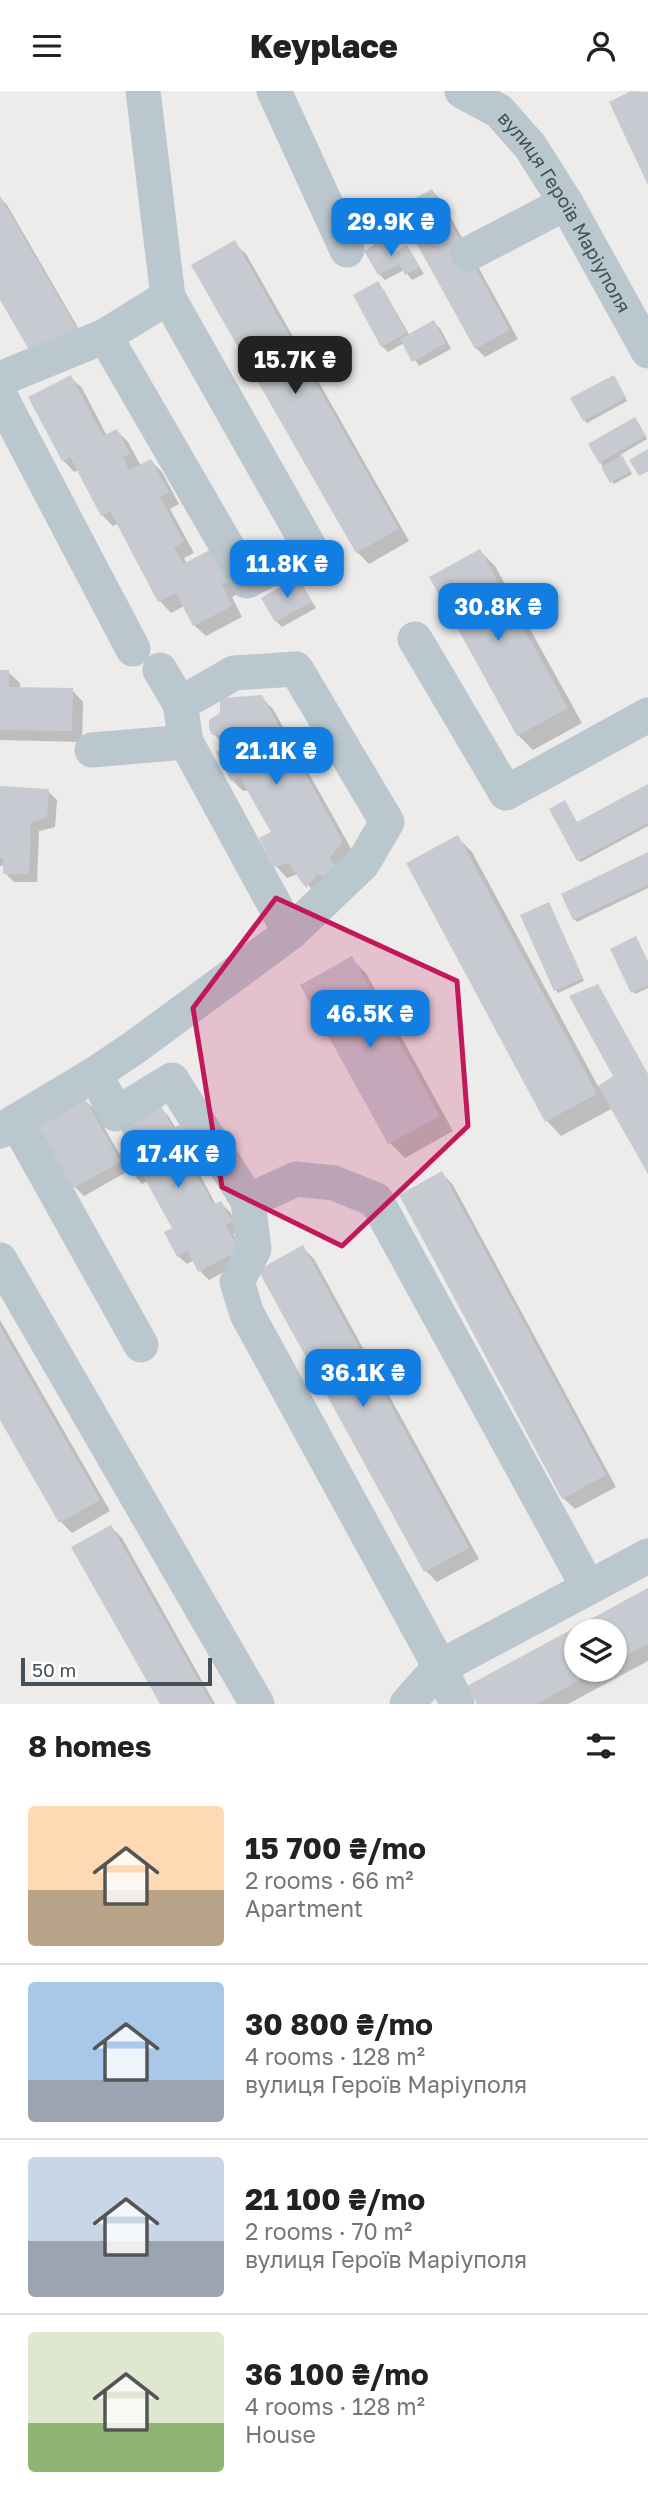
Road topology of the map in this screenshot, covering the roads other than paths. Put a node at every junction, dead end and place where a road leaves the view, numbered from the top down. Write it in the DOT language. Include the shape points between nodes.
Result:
graph roads {
  1 [pos="143,91"];
  2 [pos="274,91"];
  3 [pos="462,91"];
  4 [pos="566,203"];
  5 [pos="347,250"];
  6 [pos="468,254"];
  7 [pos="168,297"];
  8 [pos="105,337"];
  9 [pos="648,351"];
  10 [pos="2,376"];
  11 [pos="415,639"];
  12 [pos="133,649"];
  13 [pos="160,670"];
  14 [pos="180,704"];
  15 [pos="648,715"];
  16 [pos="186,741"];
  17 [pos="92,750"];
  18 [pos="290,933"];
  19 [pos="95,1074"];
  20 [pos="8,1126"];
  21 [pos="248,1201"];
  22 [pos="0,1260"];
  23 [pos="141,1345"];
  24 [pos="648,1556"];
  25 [pos="588,1587"];
  26 [pos="440,1667"];
  27 [pos="257,1704"];
  28 [pos="407,1704"];
  29 [pos="457,1704"];
  1 -- 7 [label="street"];
  2 -- 5 [label="street"];
  3 -- 4 [label="street, вулиця Героїв Маріуполя" via="499,111 530,146"];
  4 -- 6 [label="street"];
  4 -- 9 [label="street, вулиця Героїв Маріуполя"];
  7 -- 8 [label="street"];
  7 -- 8 [label="street" via="310,548 247,582"];
  8 -- 10 [label="street"];
  10 -- 12 [label="street"];
  11 -- 15 [label="street" via="506,793"];
  13 -- 14 [label="street"];
  14 -- 16 [label="street"];
  14 -- 18 [label="street" via="234,673 296,669 387,822 363,863"];
  16 -- 17 [label="street"];
  16 -- 18 [label="street"];
  18 -- 19 [label="street"];
  19 -- 20 [label="street"];
  19 -- 21 [label="street" via="116,1114 172,1080"];
  20 -- 23 [label="street"];
  21 -- 25 [label="street" via="296,1179 334,1183 376,1200"];
  21 -- 26 [label="street" via="254,1249 237,1282 247,1314"];
  22 -- 27 [label="street"];
  24 -- 25 [label="street"];
  25 -- 26 [label="street"];
  26 -- 28 [label="street"];
  26 -- 29 [label="street"];
}
